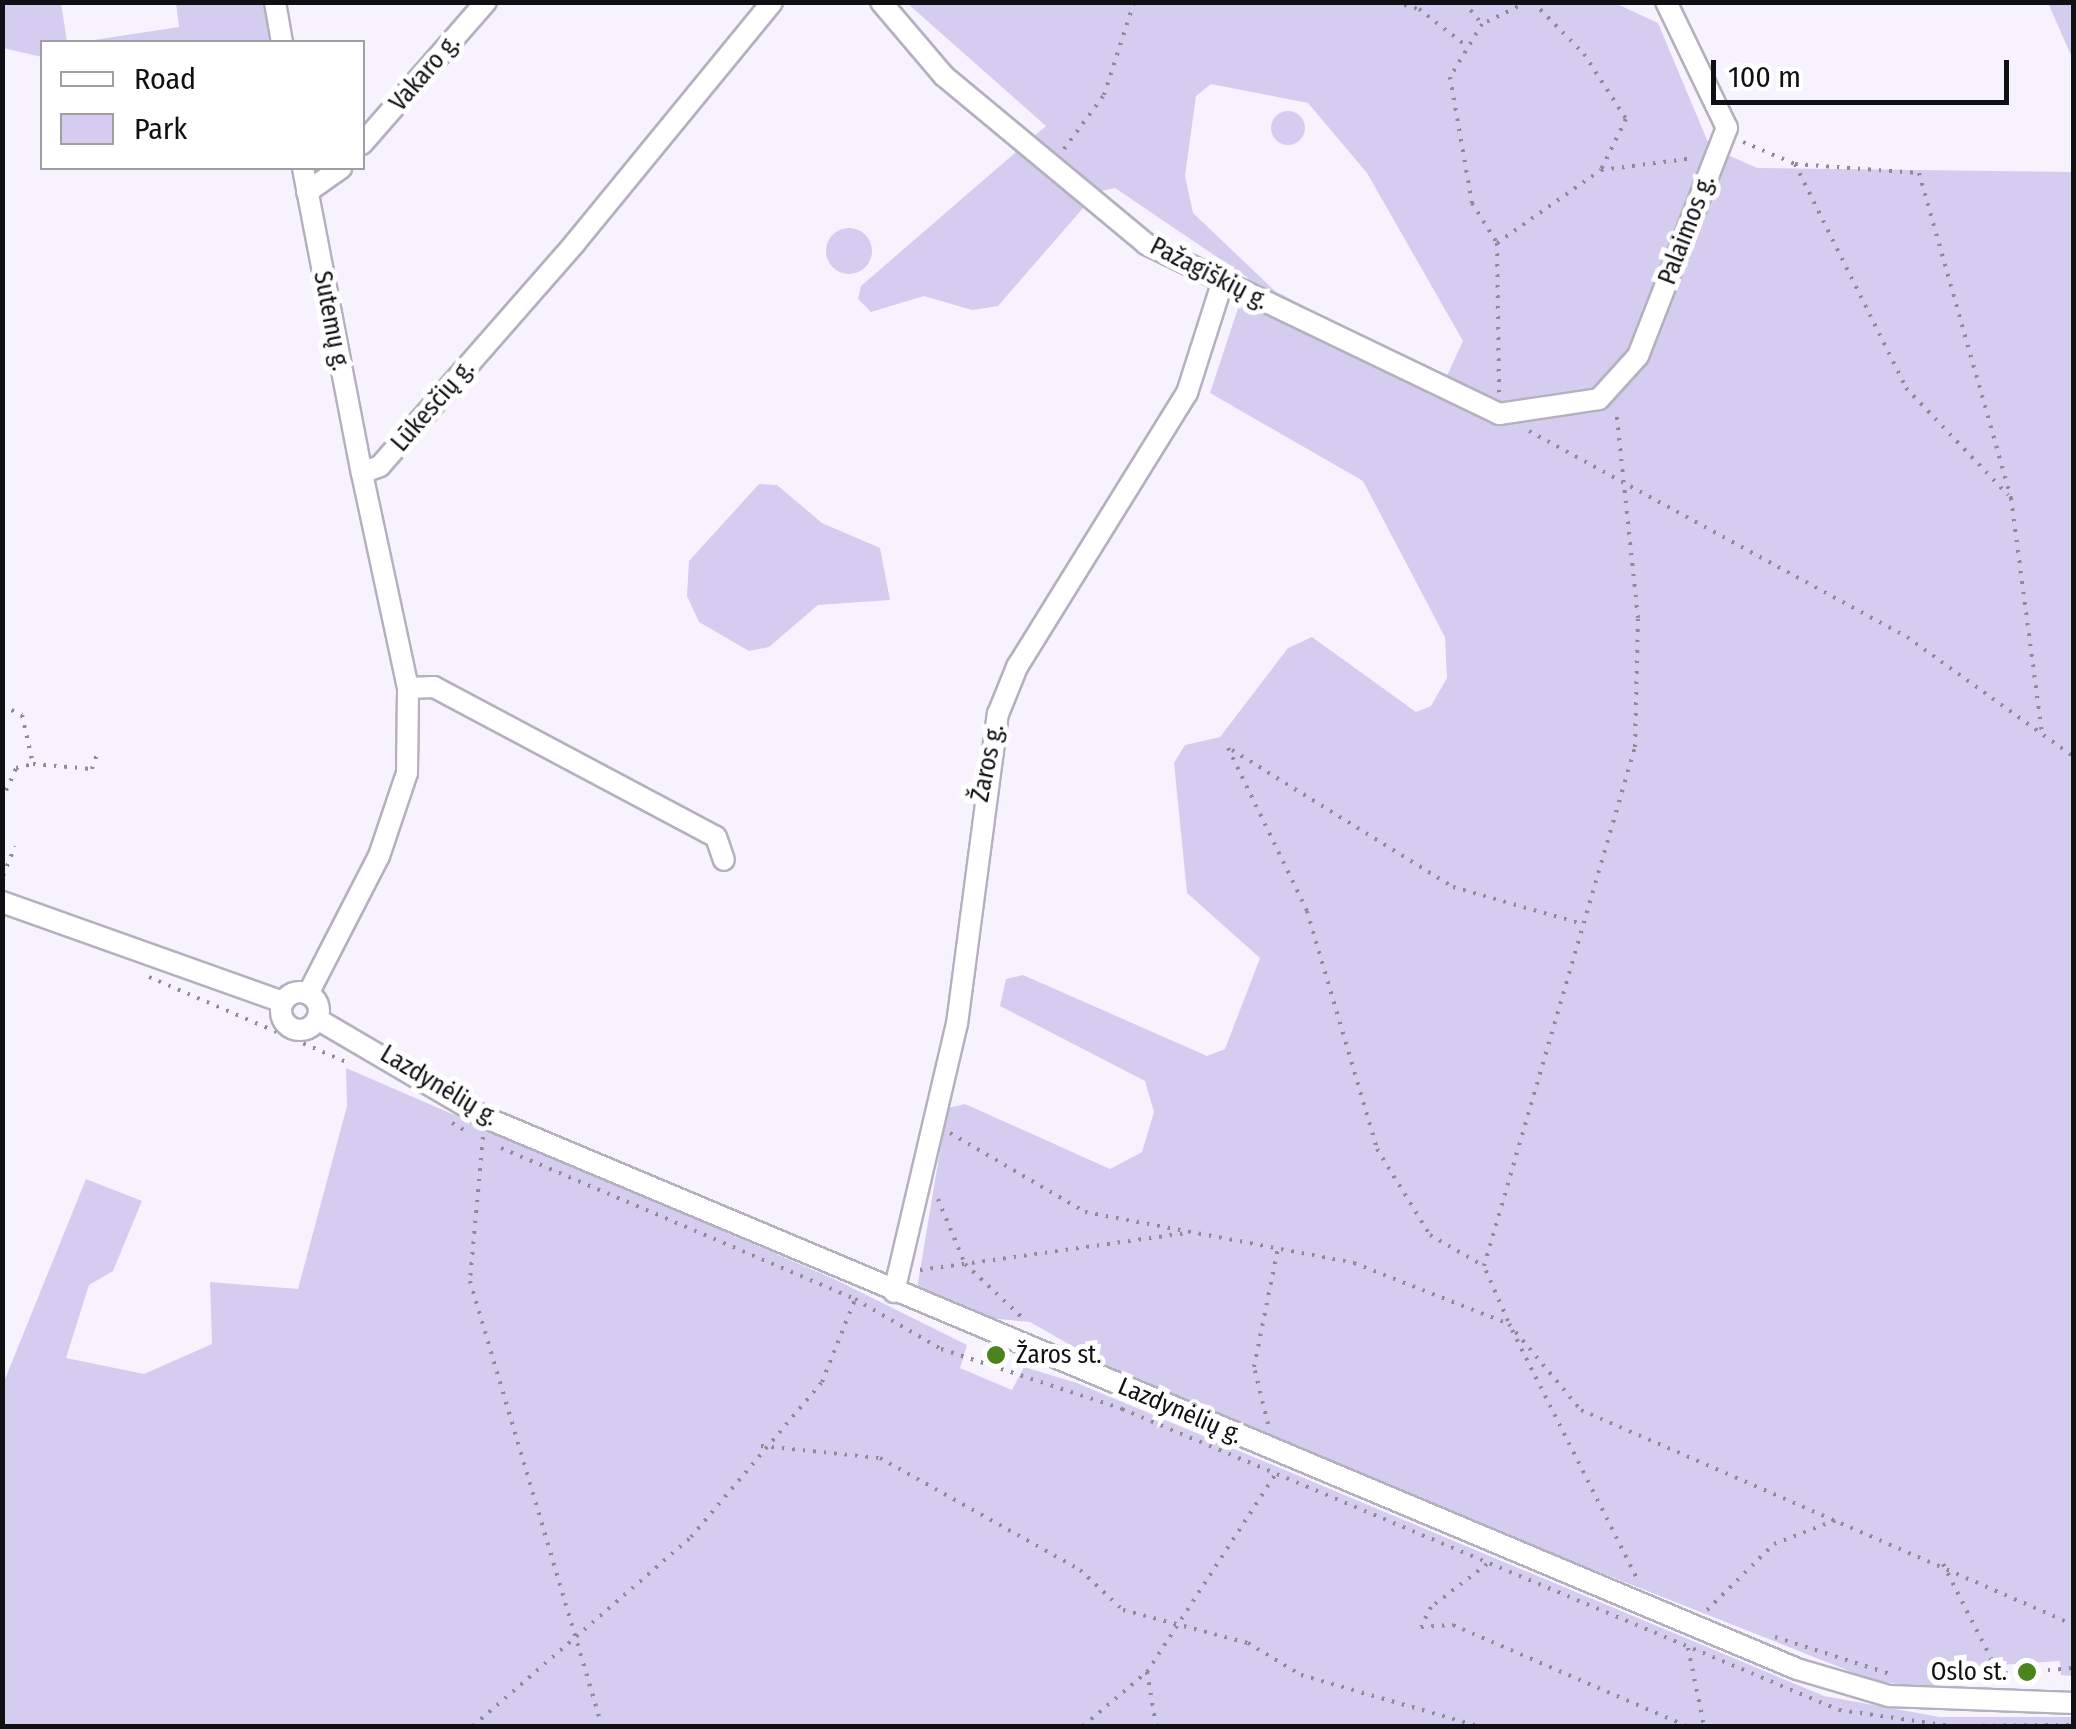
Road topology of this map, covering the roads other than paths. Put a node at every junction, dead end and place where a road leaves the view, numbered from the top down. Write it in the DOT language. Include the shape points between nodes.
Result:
graph roads {
  1 [pos="275,2"];
  2 [pos="486,2"];
  3 [pos="772,2"];
  4 [pos="881,2"];
  5 [pos="1666,2"];
  6 [pos="282,40"];
  7 [pos="365,141"];
  8 [pos="303,170"];
  9 [pos="338,170"];
  10 [pos="307,192"];
  11 [pos="1222,283"];
  12 [pos="1545,412"];
  13 [pos="362,473"];
  14 [pos="408,688"];
  15 [pos="724,860"];
  16 [pos="2,902"];
  17 [pos="308,994"];
  18 [pos="283,1002"];
  19 [pos="317,1019"];
  20 [pos="897,1283"];
  21 [pos="2074,1703"];
  1 -- 6 [label="street"];
  2 -- 7 [label="street, Vakaro g."];
  3 -- 13 [label="street, Lūkesčių g." via="562,258 380,466"];
  4 -- 11 [label="street, Pažagiškių g." via="944,76 1146,244"];
  5 -- 12 [label="street, Palaimos g." via="1727,128 1638,356 1614,390"];
  8 -- 10 [label="street, Sutemų g."];
  9 -- 10 [label="street"];
  10 -- 13 [label="street, Sutemų g."];
  11 -- 12 [label="street, Pažagiškių g." via="1500,414"];
  11 -- 20 [label="street, Žaros g." via="1187,393 1017,667 998,714 957,1024"];
  13 -- 14 [label="street"];
  14 -- 15 [label="street" via="434,688 716,837"];
  14 -- 17 [label="street" via="397,811"];
  16 -- 18 [label="street"];
  17 -- 18 [label="street"];
  17 -- 19 [label="street"];
  18 -- 19 [label="street, Lazdynėlių g." via="282,1019 295,1030"];
  19 -- 20 [label="street, Lazdynėlių g." via="484,1117 864,1279"];
  20 -- 21 [label="street, Lazdynėlių g." via="1500,1545 1889,1696"];
}
